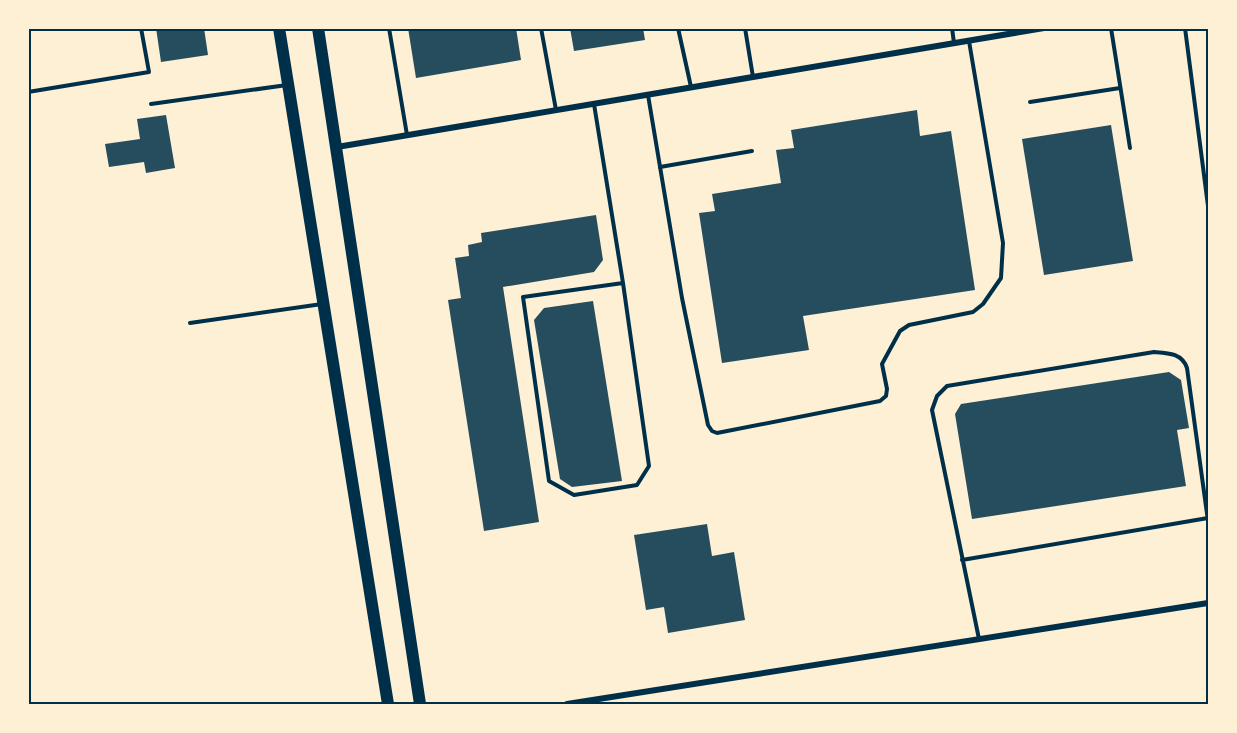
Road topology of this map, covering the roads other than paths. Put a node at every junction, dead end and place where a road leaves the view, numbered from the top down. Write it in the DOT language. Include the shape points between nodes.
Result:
graph roads {
  1 [pos="141,28"];
  2 [pos="279,28"];
  3 [pos="318,28"];
  4 [pos="389,28"];
  5 [pos="541,28"];
  6 [pos="678,28"];
  7 [pos="745,28"];
  8 [pos="952,28"];
  9 [pos="1044,28"];
  10 [pos="1111,28"];
  11 [pos="1185,28"];
  12 [pos="969,41"];
  13 [pos="954,43"];
  14 [pos="753,77"];
  15 [pos="288,85"];
  16 [pos="691,87"];
  17 [pos="1120,88"];
  18 [pos="28,92"];
  19 [pos="648,94"];
  20 [pos="1030,102"];
  21 [pos="151,104"];
  22 [pos="594,104"];
  23 [pos="556,110"];
  24 [pos="407,135"];
  25 [pos="337,147"];
  26 [pos="1130,148"];
  27 [pos="752,152"];
  28 [pos="660,167"];
  29 [pos="1209,206"];
  30 [pos="623,283"];
  31 [pos="322,304"];
  32 [pos="190,323"];
  33 [pos="1208,520"];
  34 [pos="962,560"];
  35 [pos="1209,603"];
  36 [pos="979,640"];
  37 [pos="388,705"];
  38 [pos="420,705"];
  39 [pos="567,705"];
  1 -- 18 [label="lane" via="149,72"];
  2 -- 15 [label="main road"];
  3 -- 25 [label="main road"];
  4 -- 24 [label="lane"];
  5 -- 23 [label="lane"];
  6 -- 16 [label="lane"];
  7 -- 14 [label="lane"];
  8 -- 13 [label="lane"];
  9 -- 12 [label="street"];
  10 -- 17 [label="lane"];
  11 -- 29 [label="lane"];
  12 -- 13 [label="street"];
  12 -- 28 [label="lane" via="1003,243 1003,272 994,290 973,312 900,330 882,364 887,389 880,401 712,431 684,308"];
  13 -- 14 [label="street"];
  14 -- 16 [label="street"];
  15 -- 21 [label="lane"];
  15 -- 31 [label="main road"];
  16 -- 19 [label="street"];
  17 -- 20 [label="lane"];
  17 -- 26 [label="lane"];
  19 -- 22 [label="street"];
  19 -- 28 [label="lane"];
  22 -- 23 [label="street"];
  22 -- 30 [label="lane"];
  23 -- 24 [label="street"];
  24 -- 25 [label="street"];
  25 -- 38 [label="main road"];
  27 -- 28 [label="lane"];
  30 -- 30 [label="lane" via="649,466 637,485 574,495 549,481 523,297"];
  31 -- 32 [label="lane"];
  31 -- 37 [label="main road"];
  33 -- 34 [label="lane"];
  33 -- 34 [label="lane" via="1187,368 1180,357 1154,352 947,386 937,396 932,410"];
  34 -- 36 [label="lane"];
  35 -- 36 [label="street"];
  36 -- 39 [label="street"];
}
